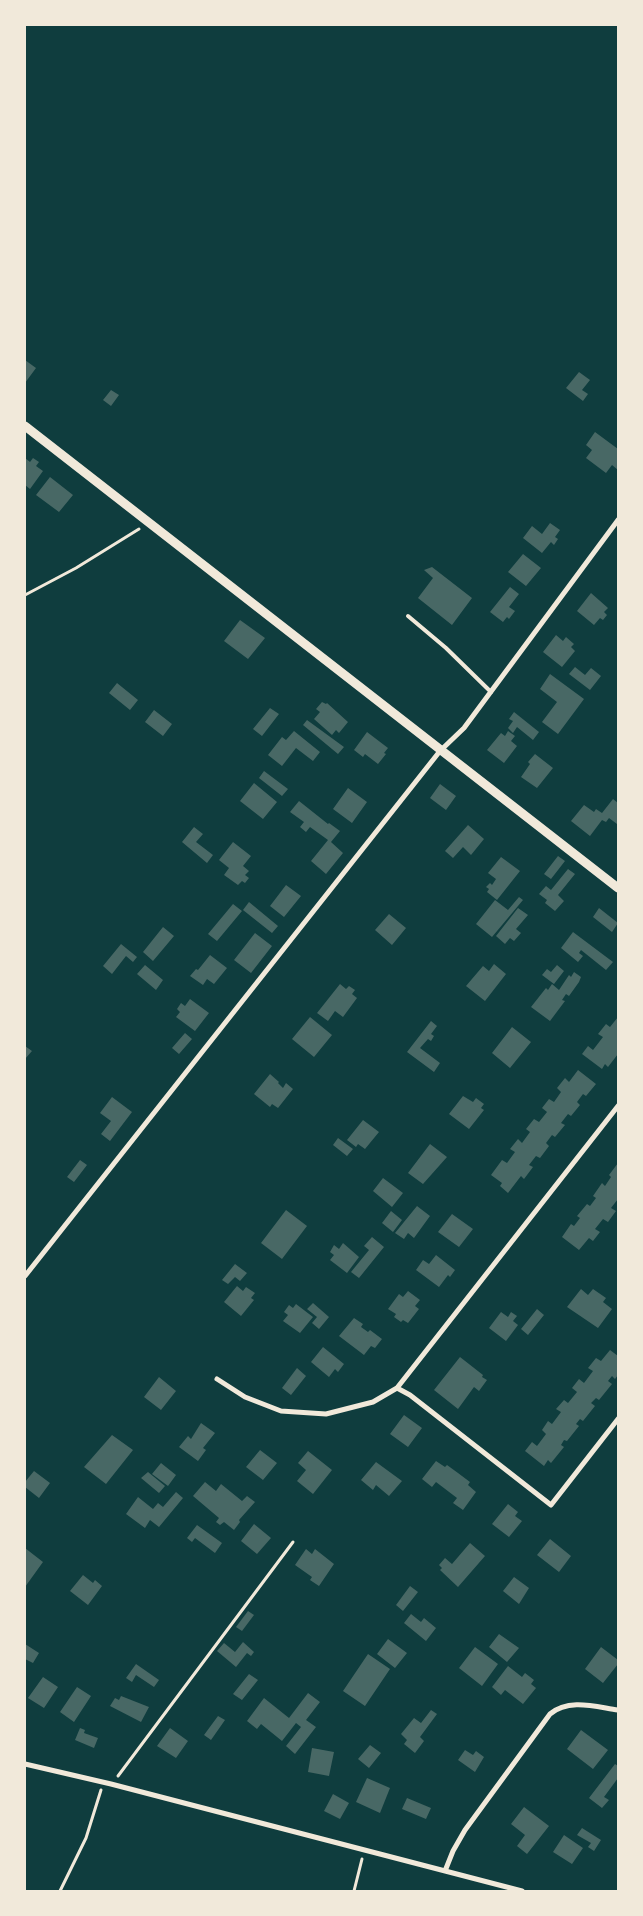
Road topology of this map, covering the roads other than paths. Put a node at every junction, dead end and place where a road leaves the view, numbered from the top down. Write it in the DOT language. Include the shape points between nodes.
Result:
graph roads {
  1 [pos="25,426"];
  2 [pos="618,520"];
  3 [pos="408,616"];
  4 [pos="490,692"];
  5 [pos="440,751"];
  6 [pos="618,888"];
  7 [pos="618,1106"];
  8 [pos="25,1276"];
  9 [pos="217,1379"];
  10 [pos="398,1388"];
  11 [pos="618,1419"];
  12 [pos="618,1710"];
  13 [pos="25,1764"];
  14 [pos="445,1872"];
  15 [pos="522,1891"];
  1 -- 5 [label="street"];
  2 -- 4 [label="street"];
  3 -- 4 [label="lane"];
  4 -- 5 [label="street" via="464,728"];
  5 -- 6 [label="street"];
  5 -- 8 [label="street"];
  7 -- 10 [label="street"];
  9 -- 10 [label="street" via="245,1397 281,1411 326,1414 374,1402"];
  10 -- 11 [label="street" via="551,1505"];
  12 -- 14 [label="street" via="581,1704 557,1708 550,1714 465,1830"];
  13 -- 14 [label="street"];
  14 -- 15 [label="street"];
}
